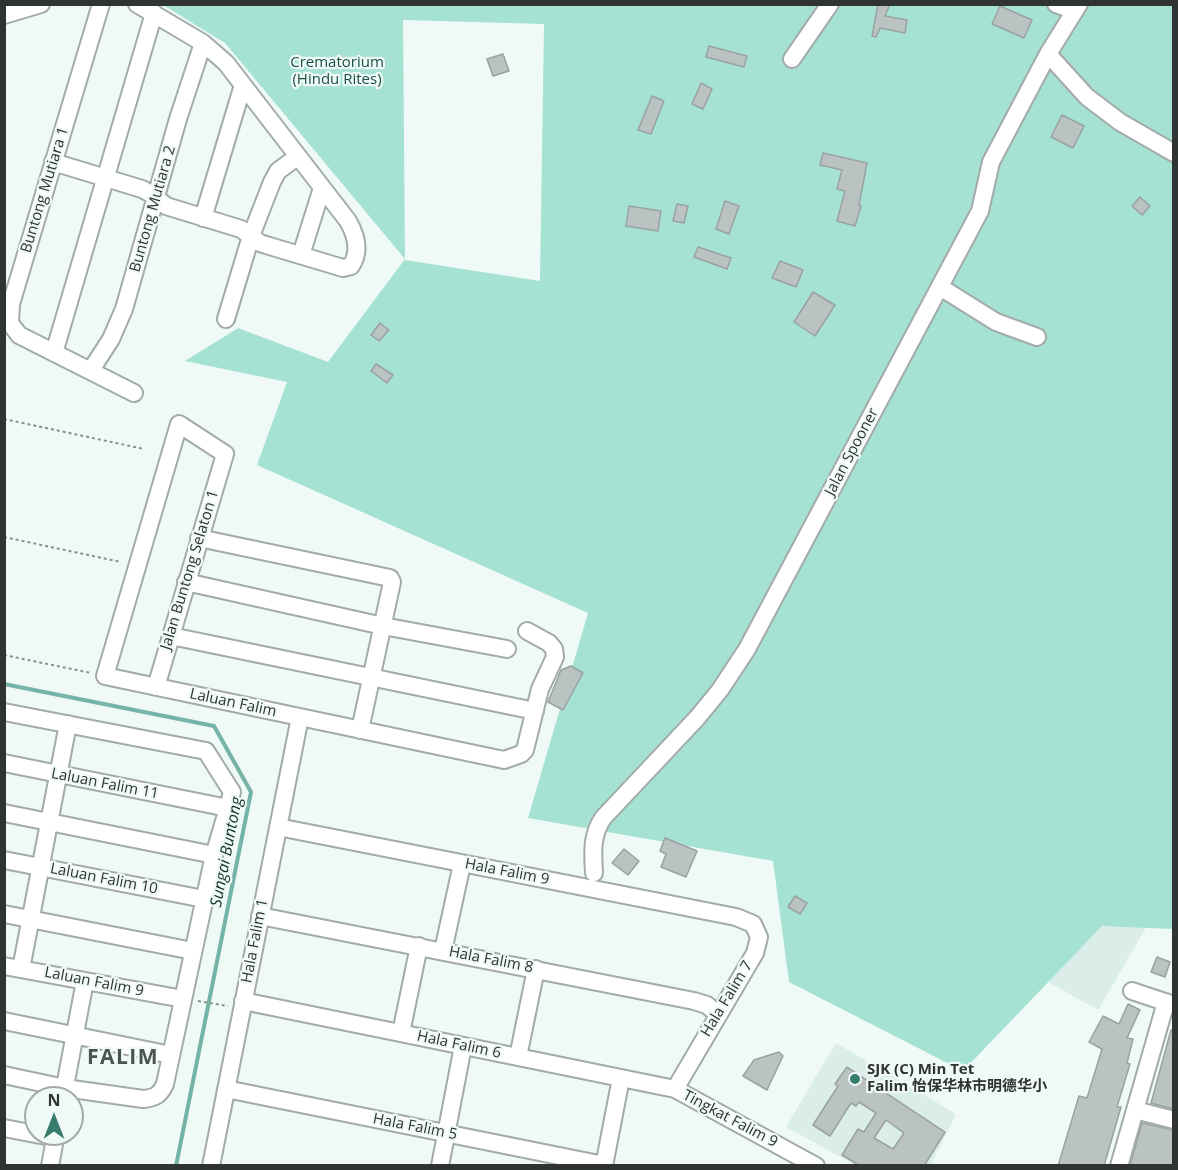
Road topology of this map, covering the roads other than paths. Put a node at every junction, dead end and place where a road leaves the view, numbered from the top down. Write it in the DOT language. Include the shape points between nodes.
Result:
graph roads {
  1 [pos="41,4"];
  2 [pos="101,4"];
  3 [pos="137,4"];
  4 [pos="830,4"];
  5 [pos="1056,4"];
  6 [pos="1077,8"];
  7 [pos="154,13"];
  8 [pos="4,15"];
  9 [pos="203,43"];
  10 [pos="1048,54"];
  11 [pos="792,59"];
  12 [pos="243,85"];
  13 [pos="1173,153"];
  14 [pos="297,157"];
  15 [pos="53,162"];
  16 [pos="106,178"];
  17 [pos="322,188"];
  18 [pos="157,198"];
  19 [pos="203,218"];
  20 [pos="251,236"];
  21 [pos="301,255"];
  22 [pos="940,287"];
  23 [pos="226,319"];
  24 [pos="1037,337"];
  25 [pos="54,353"];
  26 [pos="91,370"];
  27 [pos="134,393"];
  28 [pos="199,537"];
  29 [pos="186,582"];
  30 [pos="383,626"];
  31 [pos="526,631"];
  32 [pos="171,636"];
  33 [pos="507,649"];
  34 [pos="105,676"];
  35 [pos="372,677"];
  36 [pos="156,687"];
  37 [pos="535,711"];
  38 [pos="4,712"];
  39 [pos="300,717"];
  40 [pos="68,724"];
  41 [pos="360,730"];
  42 [pos="4,763"];
  43 [pos="59,775"];
  44 [pos="228,808"];
  45 [pos="4,813"];
  46 [pos="50,822"];
  47 [pos="278,827"];
  48 [pos="214,855"];
  49 [pos="4,860"];
  50 [pos="462,864"];
  51 [pos="41,867"];
  52 [pos="594,873"];
  53 [pos="204,899"];
  54 [pos="4,914"];
  55 [pos="260,916"];
  56 [pos="736,917"];
  57 [pos="31,920"];
  58 [pos="418,946"];
  59 [pos="193,951"];
  60 [pos="443,951"];
  61 [pos="13,967"];
  62 [pos="536,969"];
  63 [pos="85,981"];
  64 [pos="1132,992"];
  65 [pos="183,999"];
  66 [pos="243,1001"];
  67 [pos="1170,1004"];
  68 [pos="717,1014"];
  69 [pos="4,1021"];
  70 [pos="401,1033"];
  71 [pos="75,1035"];
  72 [pos="463,1046"];
  73 [pos="171,1055"];
  74 [pos="518,1057"];
  75 [pos="4,1075"];
  76 [pos="621,1078"];
  77 [pos="41,1086"];
  78 [pos="65,1086"];
  79 [pos="226,1089"];
  80 [pos="675,1089"];
  81 [pos="84,1095"];
  82 [pos="1135,1110"];
  83 [pos="1173,1120"];
  84 [pos="4,1128"];
  85 [pos="24,1131"];
  86 [pos="447,1134"];
  87 [pos="54,1146"];
  88 [pos="604,1165"];
  89 [pos="50,1166"];
  90 [pos="210,1166"];
  91 [pos="441,1166"];
  92 [pos="816,1166"];
  93 [pos="1119,1166"];
  1 -- 8 [label="street"];
  2 -- 15 [label="street, Buntong Mutiara 1"];
  3 -- 7 [label="street"];
  4 -- 11 [label="street"];
  5 -- 6 [label="street"];
  6 -- 10 [label="street, Jalan Spooner"];
  7 -- 9 [label="street"];
  7 -- 16 [label="street"];
  9 -- 12 [label="street"];
  9 -- 18 [label="street, Buntong Mutiara 2"];
  10 -- 13 [label="street" via="1087,97"];
  10 -- 22 [label="street, Jalan Spooner" via="991,162 980,211"];
  12 -- 14 [label="street"];
  12 -- 19 [label="street"];
  14 -- 17 [label="street"];
  14 -- 20 [label="street" via="278,171"];
  15 -- 16 [label="street"];
  15 -- 25 [label="street, Buntong Mutiara 1" via="10,315 13,329 19,335"];
  16 -- 18 [label="street"];
  16 -- 25 [label="street"];
  17 -- 21 [label="street"];
  17 -- 21 [label="street" via="354,232 355,260 343,268"];
  18 -- 19 [label="street" via="166,206"];
  18 -- 26 [label="street, Buntong Mutiara 2" via="124,309"];
  19 -- 20 [label="street" via="241,229"];
  20 -- 21 [label="street" via="260,243"];
  20 -- 23 [label="street"];
  22 -- 24 [label="street" via="996,322"];
  22 -- 52 [label="street, Jalan Spooner" via="747,649 720,690 596,828"];
  25 -- 26 [label="street, Buntong Mutiara 1"];
  26 -- 27 [label="street, Buntong Mutiara 1"];
  28 -- 29 [label="street, Jalan Buntong Selaton 1"];
  28 -- 30 [label="street" via="390,578"];
  28 -- 34 [label="street, Jalan Buntong Selaton 1" via="225,454 178,424"];
  29 -- 30 [label="street"];
  29 -- 32 [label="street, Jalan Buntong Selaton 1"];
  30 -- 33 [label="street"];
  30 -- 35 [label="street"];
  31 -- 37 [label="street" via="549,644 555,657"];
  32 -- 35 [label="street"];
  32 -- 36 [label="street, Jalan Buntong Selaton 1"];
  34 -- 36 [label="street, Laluan Falim"];
  35 -- 37 [label="street"];
  35 -- 41 [label="street"];
  36 -- 39 [label="street, Laluan Falim"];
  37 -- 41 [label="street, Laluan Falim" via="525,750 504,760"];
  38 -- 40 [label="street"];
  39 -- 41 [label="street, Laluan Falim"];
  39 -- 47 [label="street, Hala Falim 1"];
  40 -- 43 [label="street"];
  40 -- 44 [label="street" via="206,751 232,792"];
  42 -- 43 [label="street, Laluan Falim 11"];
  43 -- 44 [label="street, Laluan Falim 11"];
  43 -- 46 [label="street"];
  44 -- 48 [label="street"];
  45 -- 46 [label="street"];
  46 -- 48 [label="street"];
  46 -- 51 [label="street"];
  47 -- 50 [label="street, Hala Falim 9"];
  47 -- 55 [label="street, Hala Falim 1"];
  48 -- 53 [label="street"];
  49 -- 51 [label="street, Laluan Falim 10"];
  50 -- 56 [label="street, Hala Falim 9"];
  50 -- 60 [label="street"];
  51 -- 53 [label="street, Laluan Falim 10"];
  51 -- 57 [label="street"];
  53 -- 59 [label="street"];
  54 -- 57 [label="street"];
  55 -- 58 [label="street, Hala Falim 8"];
  55 -- 66 [label="street, Hala Falim 1"];
  56 -- 68 [label="street, Hala Falim 7" via="753,924 759,937 755,953"];
  57 -- 59 [label="street"];
  57 -- 61 [label="street"];
  58 -- 60 [label="street, Hala Falim 8"];
  58 -- 70 [label="street"];
  59 -- 65 [label="street"];
  60 -- 62 [label="street, Hala Falim 8"];
  61 -- 63 [label="street, Laluan Falim 9"];
  62 -- 68 [label="street, Hala Falim 8" via="694,1001"];
  62 -- 74 [label="street"];
  63 -- 65 [label="street, Laluan Falim 9"];
  63 -- 71 [label="street"];
  64 -- 67 [label="street"];
  65 -- 73 [label="street"];
  66 -- 70 [label="street, Hala Falim 6"];
  66 -- 79 [label="street, Hala Falim 1"];
  67 -- 82 [label="street"];
  68 -- 80 [label="street, Hala Falim 7"];
  69 -- 71 [label="street"];
  70 -- 72 [label="street, Hala Falim 6"];
  71 -- 73 [label="street"];
  71 -- 78 [label="street"];
  72 -- 74 [label="street, Hala Falim 6"];
  72 -- 86 [label="street"];
  73 -- 81 [label="street" via="165,1084 153,1098"];
  74 -- 76 [label="street, Hala Falim 6"];
  75 -- 77 [label="street"];
  76 -- 80 [label="street, Hala Falim 6"];
  76 -- 88 [label="street"];
  79 -- 86 [label="street, Hala Falim 5"];
  79 -- 90 [label="street, Hala Falim 1"];
  80 -- 92 [label="street, Tingkat Falim 9"];
  82 -- 83 [label="street"];
  82 -- 93 [label="street"];
  84 -- 85 [label="street"];
  86 -- 88 [label="street, Hala Falim 5"];
  86 -- 91 [label="street"];
  87 -- 89 [label="street"];
}
